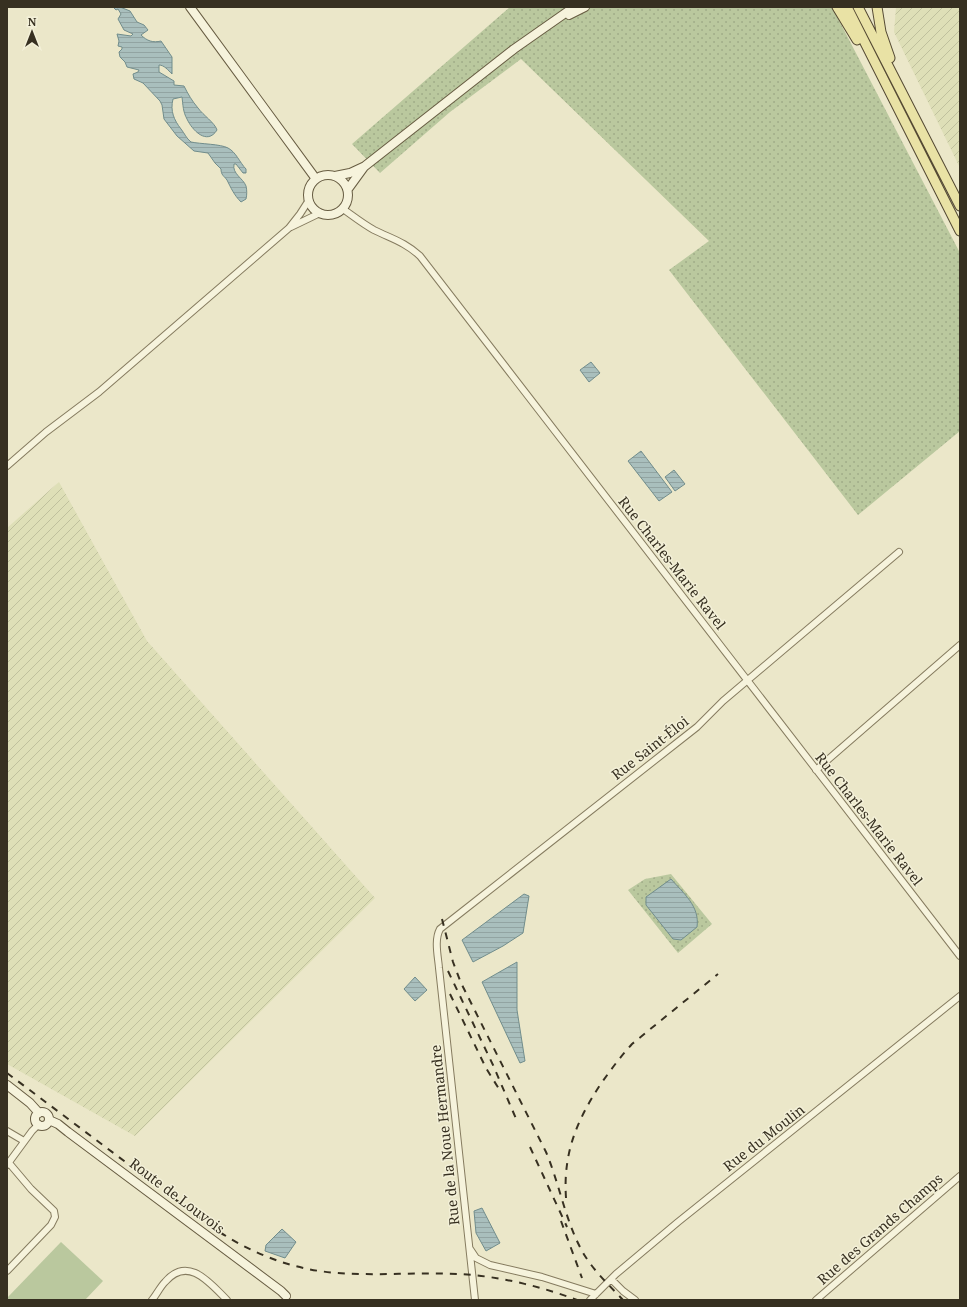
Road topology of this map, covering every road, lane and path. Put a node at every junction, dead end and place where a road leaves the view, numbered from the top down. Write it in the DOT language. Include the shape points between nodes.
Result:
graph roads {
  1 [pos="190,7"];
  2 [pos="574,7"];
  3 [pos="585,7"];
  4 [pos="838,7"];
  5 [pos="847,7"];
  6 [pos="858,7"];
  7 [pos="877,7"];
  8 [pos="547,26"];
  9 [pos="904,95"];
  10 [pos="915,142"];
  11 [pos="365,166"];
  12 [pos="335,176"];
  13 [pos="316,179"];
  14 [pos="348,189"];
  15 [pos="309,200"];
  16 [pos="960,206"];
  17 [pos="343,209"];
  18 [pos="320,213"];
  19 [pos="289,228"];
  20 [pos="960,231"];
  21 [pos="7,466"];
  22 [pos="899,552"];
  23 [pos="960,645"];
  24 [pos="748,681"];
  25 [pos="816,770"];
  26 [pos="960,956"];
  27 [pos="439,968"];
  28 [pos="959,998"];
  29 [pos="7,1086"];
  30 [pos="39,1113"];
  31 [pos="49,1120"];
  32 [pos="39,1124"];
  33 [pos="7,1131"];
  34 [pos="24,1141"];
  35 [pos="8,1164"];
  36 [pos="960,1176"];
  37 [pos="469,1244"];
  38 [pos="7,1271"];
  39 [pos="611,1279"];
  40 [pos="596,1294"];
  41 [pos="288,1299"];
  42 [pos="152,1300"];
  43 [pos="227,1300"];
  44 [pos="475,1300"];
  45 [pos="590,1300"];
  46 [pos="635,1300"];
  47 [pos="816,1300"];
  1 -- 13 [label="main road"];
  2 -- 8 [label="main road"];
  3 -- 8 [label="main road"];
  4 -- 10 [label="main road"];
  5 -- 10 [label="main road"];
  6 -- 9 [label="main road"];
  7 -- 9 [label="main road" via="881,32"];
  8 -- 11 [label="main road"];
  9 -- 16 [label="main road"];
  10 -- 20 [label="main road"];
  11 -- 12 [label="main road"];
  11 -- 14 [label="main road"];
  12 -- 13 [label="main road" via="322,176"];
  12 -- 14 [label="main road"];
  13 -- 15 [label="main road" via="309,188"];
  14 -- 17 [label="main road" via="348,200"];
  15 -- 18 [label="main road"];
  15 -- 19 [label="street"];
  17 -- 18 [label="main road" via="332,215"];
  17 -- 24 [label="street, Rue Charles-Marie Ravel" via="374,230 399,240 420,256"];
  18 -- 19 [label="street"];
  19 -- 21 [label="street" via="99,392 46,432"];
  22 -- 24 [label="street, Rue Saint-Éloi"];
  23 -- 25 [label="street"];
  24 -- 25 [label="street, Rue Charles-Marie Ravel"];
  24 -- 27 [label="street, Rue Saint-Éloi" via="723,701 697,728 443,925 437,936"];
  25 -- 26 [label="street, Rue Charles-Marie Ravel"];
  27 -- 37 [label="street, Rue de la Noue Hermandre"];
  28 -- 39 [label="street, Rue du Moulin" via="710,1196"];
  29 -- 30 [label="main road"];
  30 -- 31 [label="main road" via="46,1113"];
  30 -- 32 [label="main road" via="36,1118"];
  31 -- 32 [label="main road" via="45,1125"];
  31 -- 41 [label="main road, Route de Louvois" via="58,1124 275,1286"];
  32 -- 34 [label="street"];
  33 -- 34 [label="street"];
  34 -- 35 [label="street"];
  35 -- 38 [label="street" via="56,1216 51,1225"];
  36 -- 47 [label="street, Rue des Grands Champs"];
  37 -- 40 [label="street" via="476,1258 490,1265 542,1277"];
  37 -- 44 [label="street, Rue de la Noue Hermandre"];
  39 -- 40 [label="street, Rue du Moulin"];
  39 -- 46 [label="street"];
  40 -- 45 [label="street, Rue du Moulin"];
  42 -- 43 [label="street" via="173,1274 191,1271 201,1275"];
}
